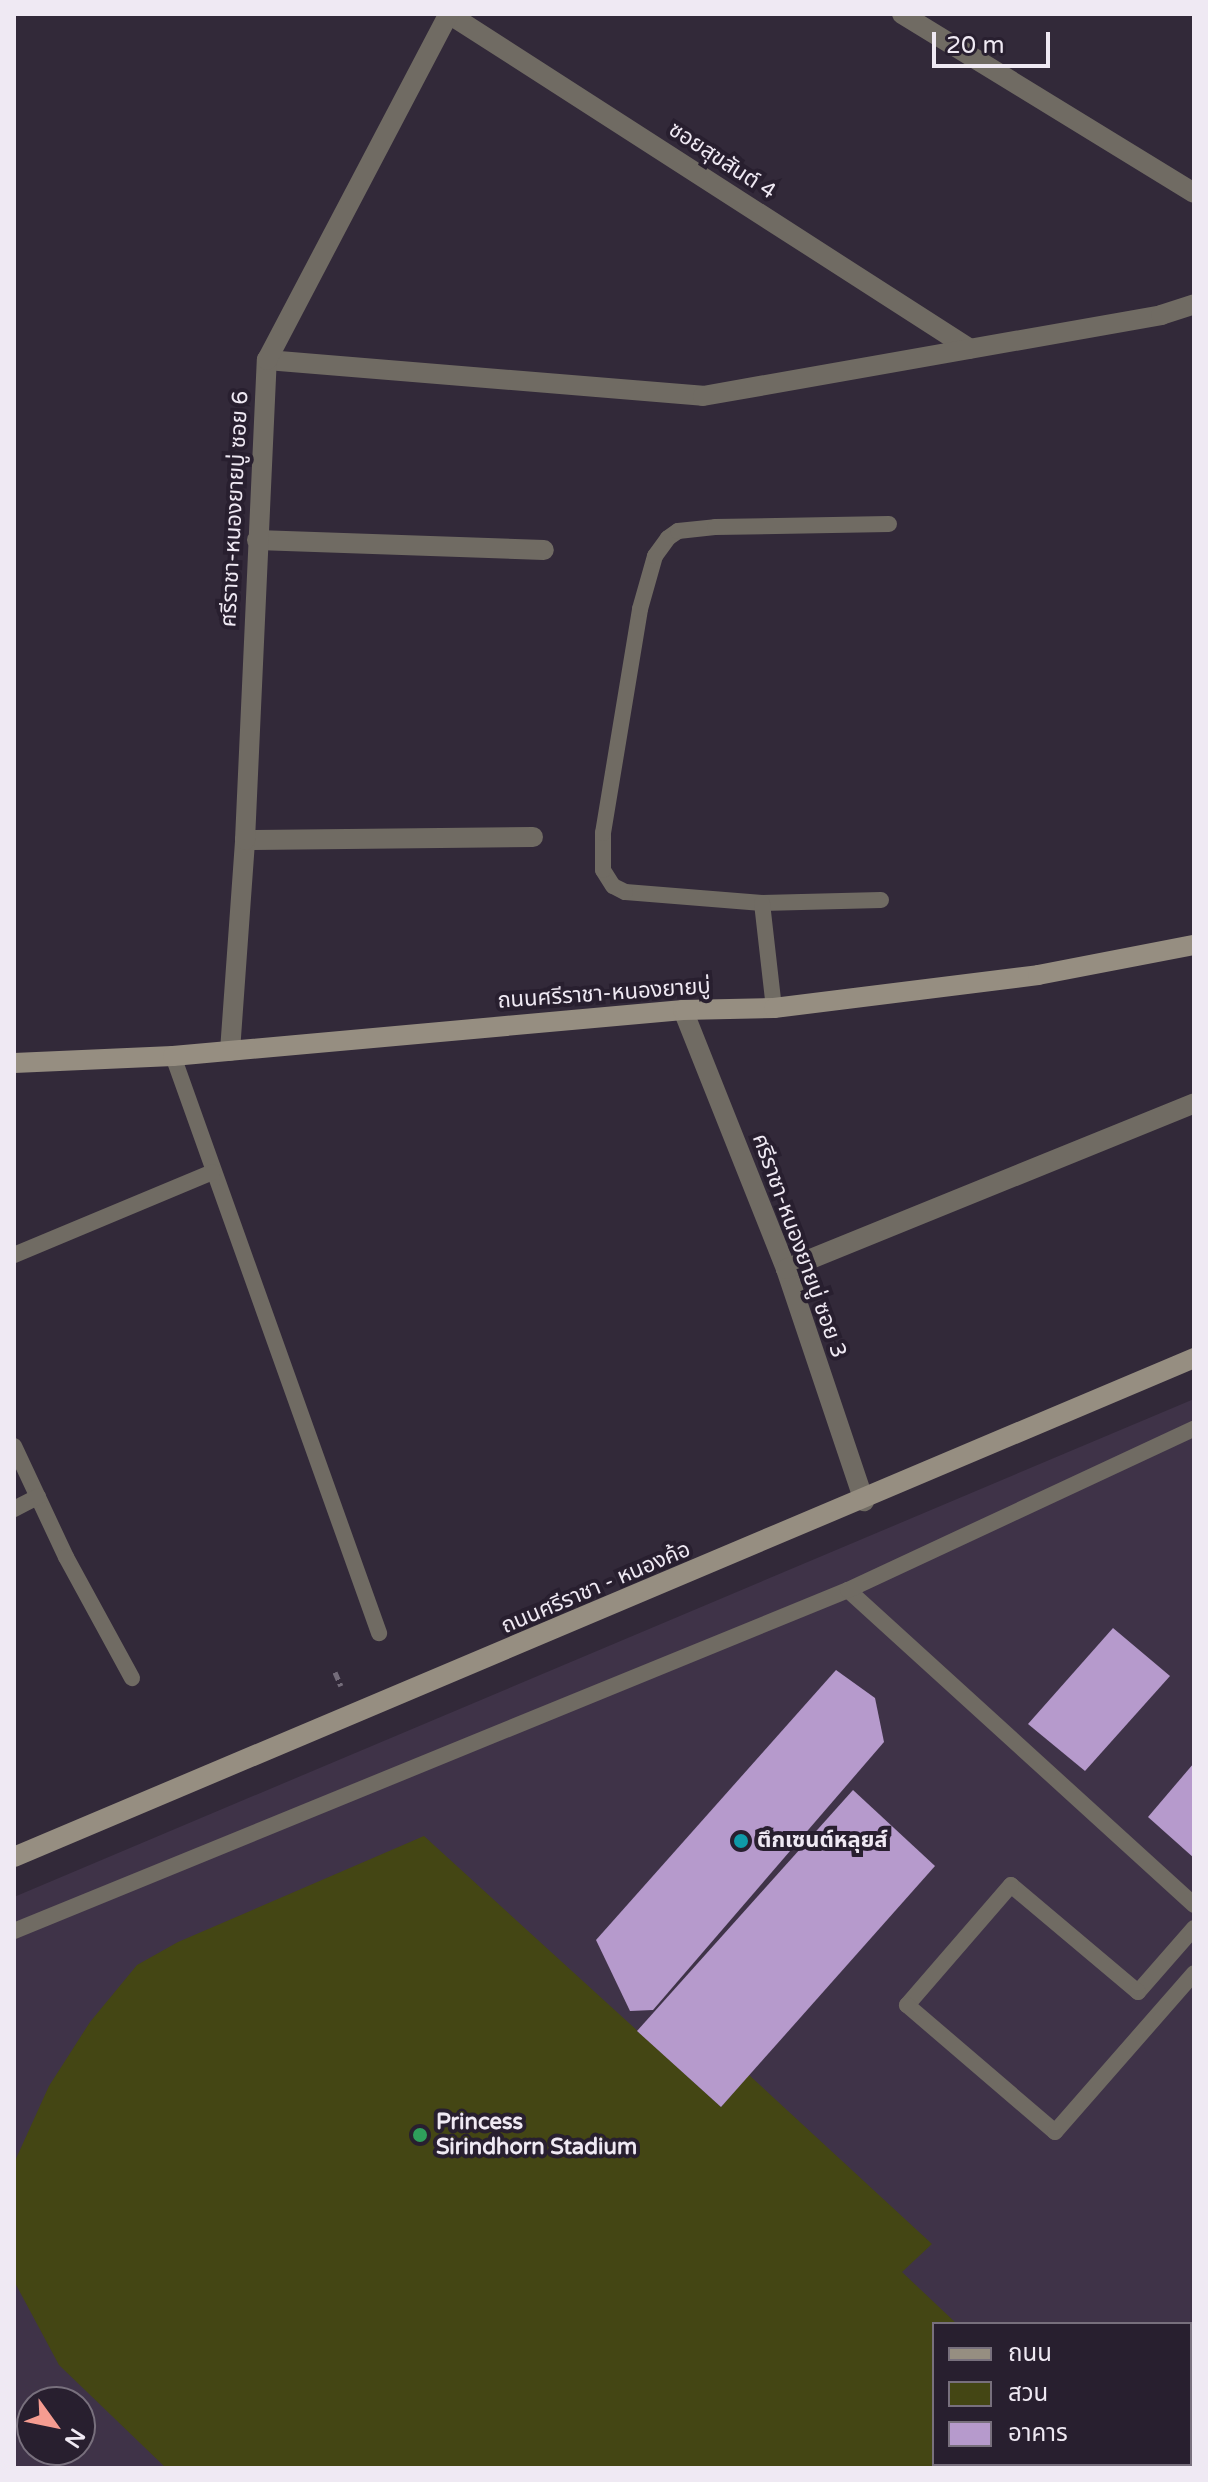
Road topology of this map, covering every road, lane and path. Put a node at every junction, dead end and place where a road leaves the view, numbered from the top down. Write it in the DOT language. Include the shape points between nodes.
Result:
graph roads {
  1 [pos="449,14"];
  2 [pos="902,14"];
  3 [pos="1194,193"];
  4 [pos="1194,304"];
  5 [pos="970,349"];
  6 [pos="267,360"];
  7 [pos="889,524"];
  8 [pos="257,540"];
  9 [pos="544,550"];
  10 [pos="533,837"];
  11 [pos="245,840"];
  12 [pos="881,900"];
  13 [pos="762,903"];
  14 [pos="1194,945"];
  15 [pos="774,1008"];
  16 [pos="683,1010"];
  17 [pos="230,1051"];
  18 [pos="173,1056"];
  19 [pos="14,1063"];
  20 [pos="1194,1103"];
  21 [pos="212,1172"];
  22 [pos="14,1255"];
  23 [pos="786,1269"];
  24 [pos="1194,1358"];
  25 [pos="1194,1429"];
  26 [pos="14,1446"];
  27 [pos="38,1497"];
  28 [pos="864,1501"];
  29 [pos="14,1509"];
  30 [pos="848,1590"];
  31 [pos="379,1633"];
  32 [pos="132,1678"];
  33 [pos="14,1857"];
  34 [pos="1194,1905"];
  35 [pos="1194,1928"];
  36 [pos="14,1931"];
  37 [pos="1194,1973"];
  1 -- 5 [label="street, ซอยสุขสันต์ 4"];
  1 -- 6 [label="street, ศรีราชา-หนองยายบู่ ซอย 6"];
  2 -- 3 [label="street"];
  4 -- 5 [label="street"];
  5 -- 6 [label="street" via="703,396"];
  6 -- 8 [label="street, ศรีราชา-หนองยายบู่ ซอย 6"];
  7 -- 13 [label="lane" via="678,531 655,556 640,609 605,818 603,870 613,886 625,892"];
  8 -- 9 [label="street"];
  8 -- 11 [label="street, ศรีราชา-หนองยายบู่ ซอย 6"];
  10 -- 11 [label="street"];
  11 -- 17 [label="street, ศรีราชา-หนองยายบู่ ซอย 6"];
  12 -- 13 [label="lane"];
  13 -- 15 [label="lane"];
  14 -- 15 [label="main road, ถนนศรีราชา-หนองยายบู่" via="1038,975"];
  15 -- 16 [label="main road, ถนนศรีราชา-หนองยายบู่"];
  16 -- 17 [label="main road, ถนนศรีราชา-หนองยายบู่"];
  16 -- 23 [label="street, ศรีราชา-หนองยายบู่ ซอย 3"];
  17 -- 18 [label="main road, ถนนศรีราชา-หนองยายบู่"];
  18 -- 19 [label="main road, ถนนศรีราชา-หนองยายบู่"];
  18 -- 21 [label="lane"];
  20 -- 23 [label="street"];
  21 -- 22 [label="lane"];
  21 -- 31 [label="lane"];
  23 -- 28 [label="street, ศรีราชา-หนองยายบู่ ซอย 3"];
  24 -- 28 [label="main road, ถนนศรีราชา - หนองค้อ"];
  25 -- 30 [label="lane"];
  26 -- 27 [label="lane"];
  27 -- 29 [label="lane"];
  27 -- 32 [label="lane"];
  28 -- 33 [label="main road, ถนนศรีราชา - หนองค้อ"];
  30 -- 34 [label="lane"];
  30 -- 36 [label="lane"];
  35 -- 37 [label="lane" via="1138,1992 1011,1885 907,2005 1055,2132"];
}
